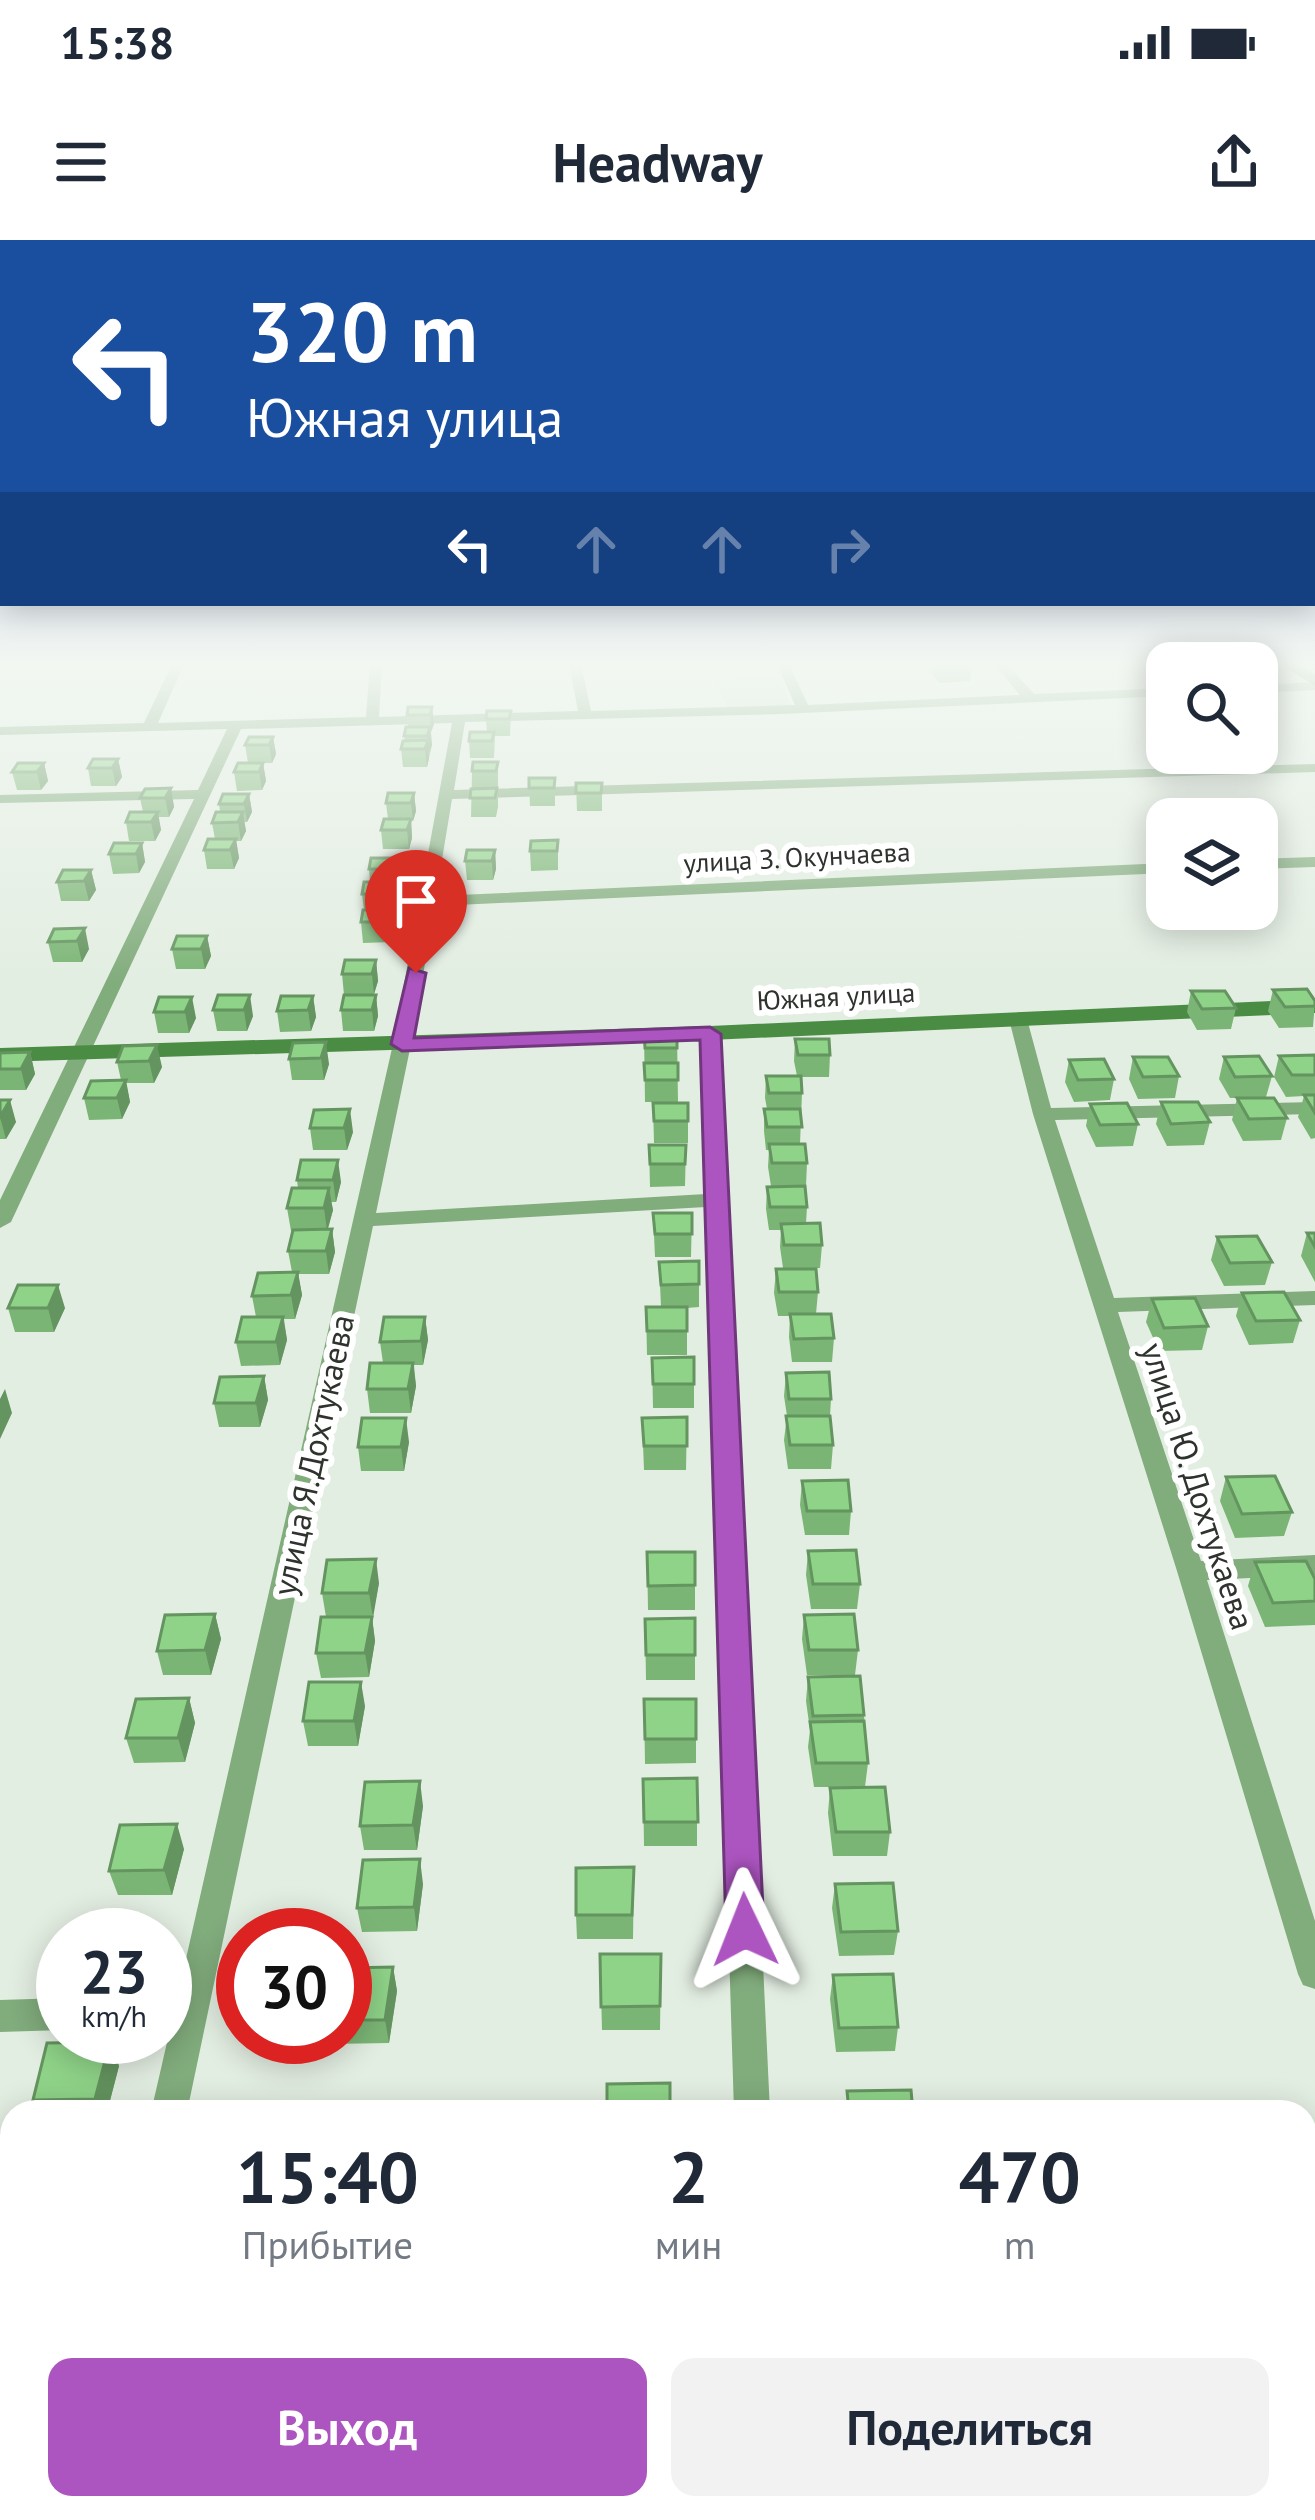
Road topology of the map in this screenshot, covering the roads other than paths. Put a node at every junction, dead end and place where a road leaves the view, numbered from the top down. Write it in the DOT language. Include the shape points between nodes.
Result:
graph roads {
  1 [pos="212,770"];
  2 [pos="452,770"];
  3 [pos="1241,770"];
  4 [pos="200,794"];
  5 [pos="448,796"];
  6 [pos="0,799"];
  7 [pos="1315,862"];
  8 [pos="1278,863"];
  9 [pos="1146,869"];
  10 [pos="430,901"];
  11 [pos="1315,1006"];
  12 [pos="1018,1019"];
  13 [pos="710,1034"];
  14 [pos="402,1044"];
  15 [pos="80,1051"];
  16 [pos="0,1055"];
  17 [pos="1315,1108"];
  18 [pos="1043,1114"];
  19 [pos="717,1200"];
  20 [pos="364,1220"];
  21 [pos="0,1222"];
  22 [pos="1315,1298"];
  23 [pos="1106,1305"];
  24 [pos="1315,1565"];
  25 [pos="1191,1570"];
  26 [pos="192,1951"];
  27 [pos="1313,1961"];
  28 [pos="36,2015"];
  29 [pos="0,2016"];
  30 [pos="174,2064"];
  31 [pos="171,2100"];
  32 [pos="752,2100"];
  1 -- 4 [label="street"];
  2 -- 5 [label="street, улица Я.Дохтукаева"];
  3 -- 5 [label="street"];
  4 -- 6 [label="street"];
  4 -- 15 [label="street"];
  5 -- 10 [label="street, улица Я.Дохтукаева"];
  7 -- 8 [label="street"];
  9 -- 10 [label="street, улица З. Окунчаева"];
  10 -- 14 [label="street, улица Я.Дохтукаева"];
  11 -- 12 [label="main road, Южная улица"];
  12 -- 13 [label="main road, Южная улица"];
  12 -- 18 [label="street, улица Ю. Дохтукаева"];
  13 -- 14 [label="main road, Южная улица"];
  13 -- 19 [label="street"];
  14 -- 15 [label="main road, Южная улица"];
  14 -- 20 [label="street, улица Я.Дохтукаева"];
  15 -- 16 [label="main road, Южная улица"];
  15 -- 21 [label="street"];
  17 -- 18 [label="street"];
  18 -- 23 [label="street, улица Ю. Дохтукаева"];
  19 -- 20 [label="street"];
  19 -- 32 [label="street"];
  20 -- 26 [label="street, улица Я.Дохтукаева"];
  22 -- 23 [label="street"];
  23 -- 25 [label="street, улица Ю. Дохтукаева"];
  24 -- 25 [label="street"];
  25 -- 27 [label="street, улица Ю. Дохтукаева"];
  28 -- 29 [label="street"];
  30 -- 31 [label="street, улица Я.Дохтукаева"];
}
